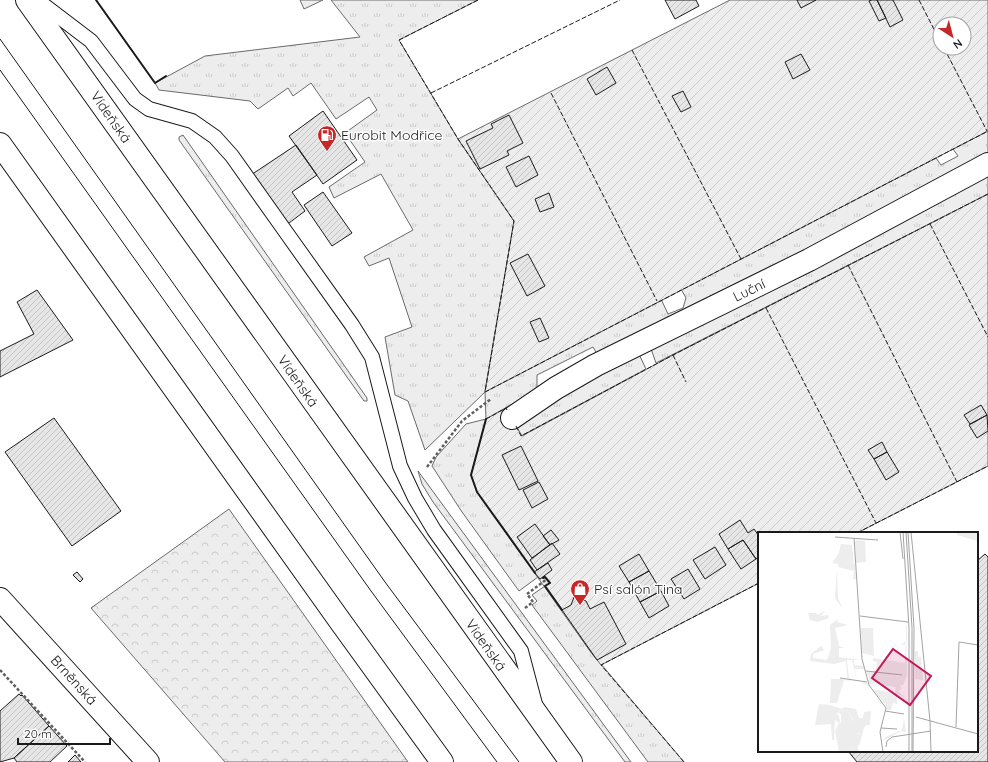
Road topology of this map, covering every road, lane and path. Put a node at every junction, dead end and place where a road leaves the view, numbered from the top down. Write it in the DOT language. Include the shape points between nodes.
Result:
graph roads {
  1 [pos="27,0"];
  2 [pos="37,0"];
  3 [pos="0,144"];
  4 [pos="988,164"];
  5 [pos="517,414"];
  6 [pos="425,470"];
  7 [pos="547,579"];
  8 [pos="0,599"];
  9 [pos="525,608"];
  10 [pos="0,670"];
  11 [pos="539,720"];
  12 [pos="84,762"];
  13 [pos="148,762"];
  14 [pos="442,762"];
  15 [pos="571,762"];
  1 -- 11 [label="main road, Vídeňská"];
  2 -- 11 [label="lane" via="91,42 134,98 149,109 192,121 215,137 232,156 352,325 372,357 384,412 400,466 415,498 434,530 521,651"];
  3 -- 14 [label="main road"];
  4 -- 5 [label="main road, Luční" via="809,260 596,364"];
  5 -- 6 [label="path" via="501,396 488,401 462,421"];
  7 -- 9 [label="path" via="527,594 533,602"];
  8 -- 13 [label="main road, Brněnská"];
  10 -- 12 [label="path"];
  11 -- 15 [label="main road, Vídeňská"];
}
